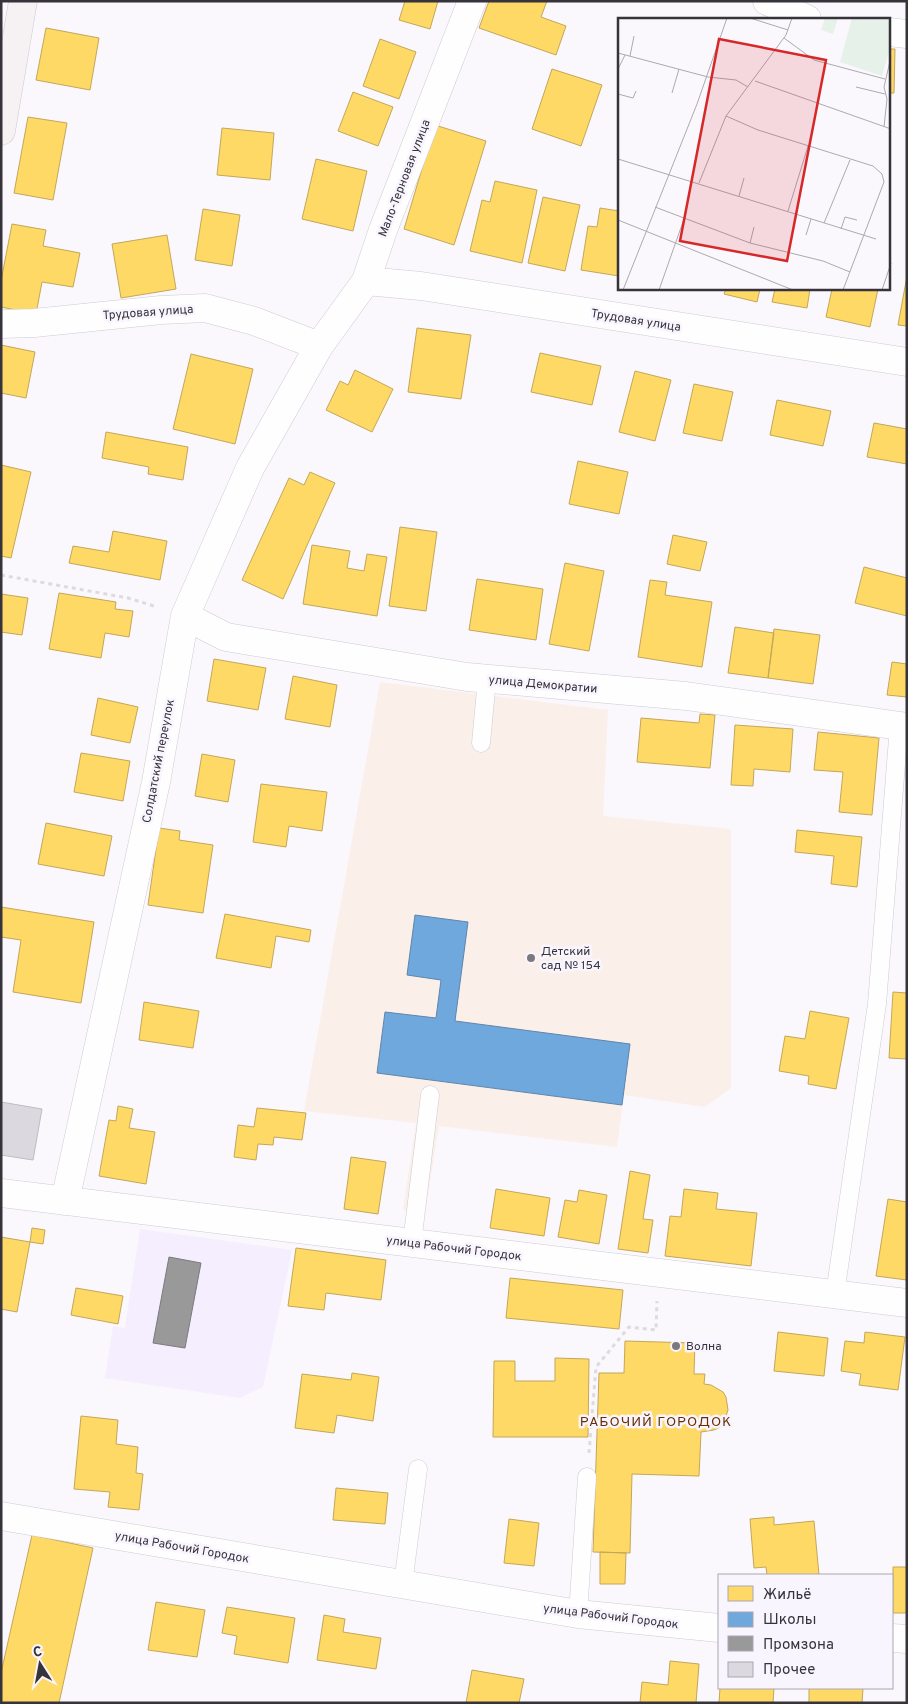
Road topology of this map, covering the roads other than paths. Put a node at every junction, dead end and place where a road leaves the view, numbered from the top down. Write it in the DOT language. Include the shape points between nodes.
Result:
graph roads {
  1 [pos="23,1"];
  2 [pos="472,1"];
  3 [pos="766,1"];
  4 [pos="804,18"];
  5 [pos="890,32"];
  6 [pos="907,34"];
  7 [pos="1,131"];
  8 [pos="366,281"];
  9 [pos="1,324"];
  10 [pos="319,346"];
  11 [pos="907,362"];
  12 [pos="186,616"];
  13 [pos="487,679"];
  14 [pos="903,727"];
  15 [pos="481,743"];
  16 [pos="430,1095"];
  17 [pos="1,1193"];
  18 [pos="65,1201"];
  19 [pos="412,1243"];
  20 [pos="834,1294"];
  21 [pos="907,1303"];
  22 [pos="418,1469"];
  23 [pos="586,1476"];
  24 [pos="2,1523"];
  25 [pos="403,1584"];
  26 [pos="578,1614"];
  27 [pos="718,1628"];
  28 [pos="893,1638"];
  29 [pos="907,1638"];
  1 -- 7 [label="street"];
  2 -- 8 [label="street, Мало-Терновая улица"];
  3 -- 4 [label="street"];
  5 -- 6 [label="street"];
  8 -- 10 [label="street, Мало-Терновая улица"];
  8 -- 11 [label="street, Трудовая улица" via="421,286"];
  9 -- 10 [label="street, Трудовая улица" via="205,308 254,321"];
  10 -- 12 [label="street, Солдатский переулок" via="250,468"];
  12 -- 13 [label="street, улица Демократии" via="226,637"];
  12 -- 18 [label="street, Солдатский переулок" via="156,782"];
  13 -- 14 [label="street, улица Демократии" via="686,696"];
  13 -- 15 [label="lane"];
  14 -- 20 [label="lane" via="877,1004"];
  16 -- 19 [label="lane"];
  17 -- 18 [label="street, улица Рабочий Городок"];
  18 -- 19 [label="street, улица Рабочий Городок"];
  19 -- 20 [label="street, улица Рабочий Городок"];
  20 -- 21 [label="street, улица Рабочий Городок"];
  22 -- 25 [label="lane"];
  23 -- 26 [label="lane"];
  24 -- 25 [label="street, улица Рабочий Городок"];
  25 -- 26 [label="street, улица Рабочий Городок"];
  26 -- 27 [label="street, улица Рабочий Городок"];
  28 -- 29 [label="street"];
}
